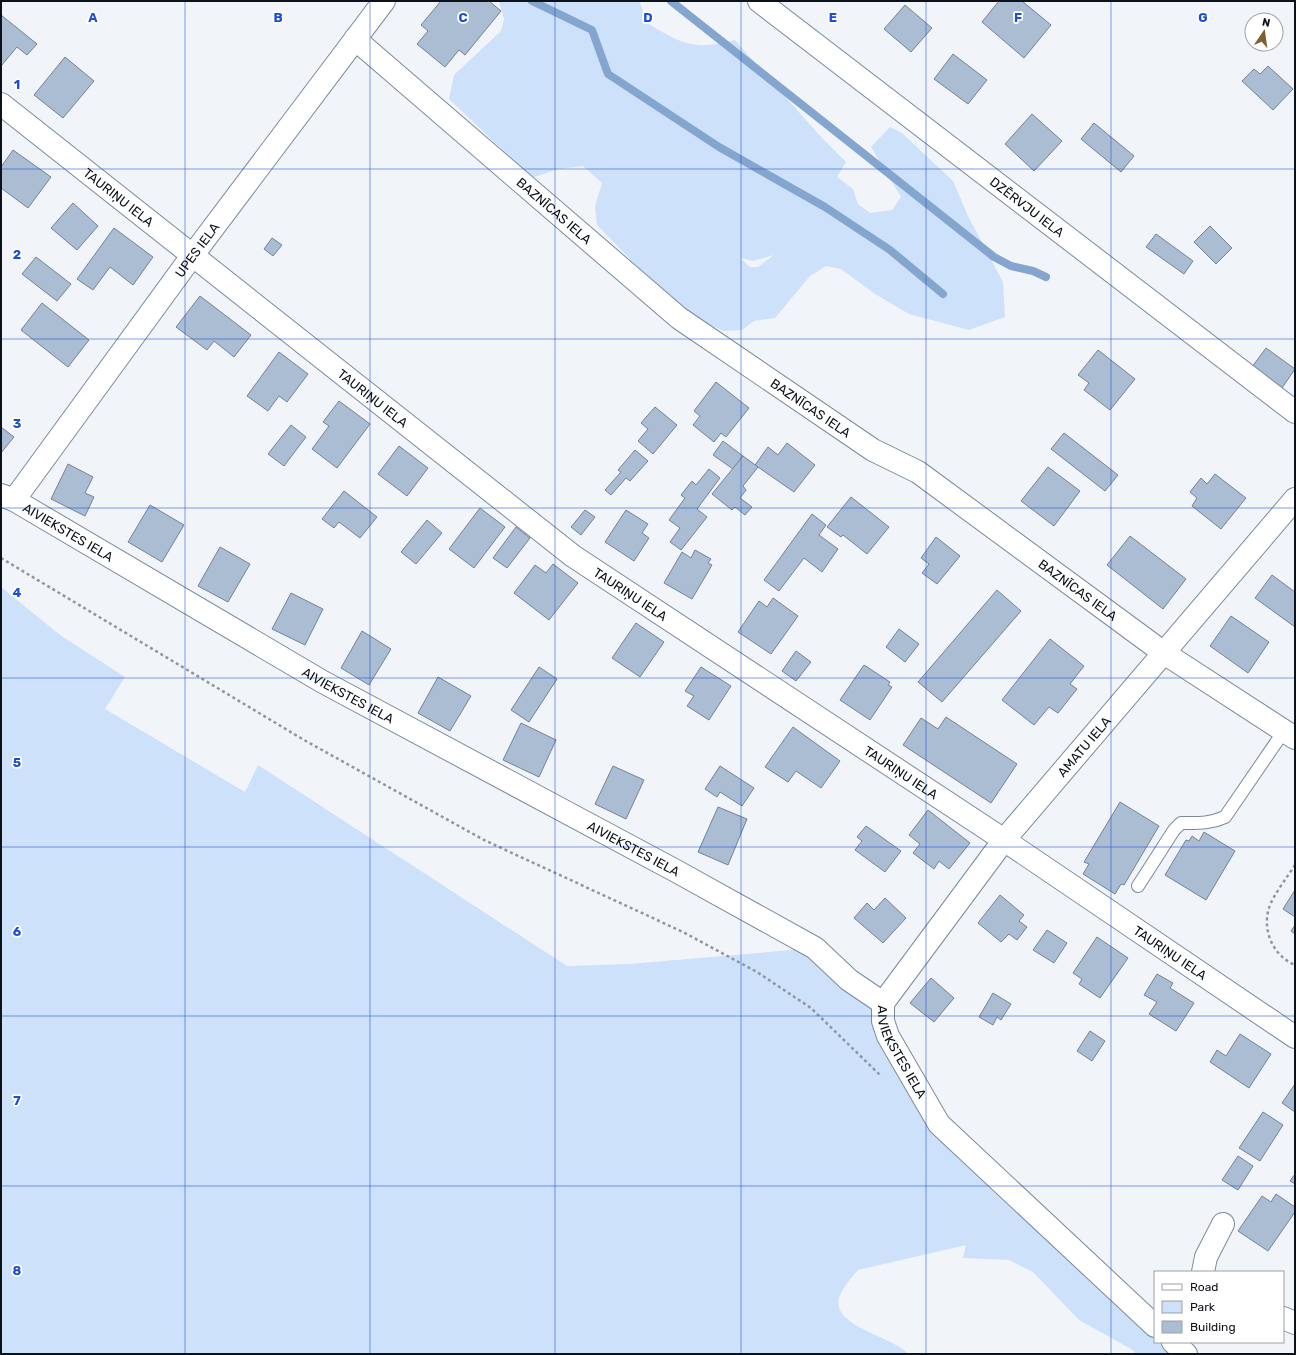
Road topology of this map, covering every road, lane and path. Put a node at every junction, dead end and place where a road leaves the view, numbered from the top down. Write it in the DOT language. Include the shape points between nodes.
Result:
graph roads {
  1 [pos="384,1"];
  2 [pos="759,1"];
  3 [pos="355,39"];
  4 [pos="1,104"];
  5 [pos="192,256"];
  6 [pos="1295,412"];
  7 [pos="7,498"];
  8 [pos="1295,498"];
  9 [pos="1,558"];
  10 [pos="1164,653"];
  11 [pos="1290,735"];
  12 [pos="1004,840"];
  13 [pos="1295,865"];
  14 [pos="1138,886"];
  15 [pos="1295,965"];
  16 [pos="883,1003"];
  17 [pos="1295,1037"];
  18 [pos="884,1079"];
  19 [pos="1223,1224"];
  20 [pos="1203,1271"];
  21 [pos="1284,1318"];
  22 [pos="1295,1323"];
  23 [pos="1154,1325"];
  24 [pos="1174,1343"];
  25 [pos="1186,1354"];
  1 -- 3 [label="street, UPES IELA"];
  2 -- 6 [label="street, DZĒRVJU IELA"];
  3 -- 5 [label="street, UPES IELA"];
  3 -- 10 [label="street, BAZNĪCAS IELA" via="679,318 873,450 918,472"];
  4 -- 5 [label="street, TAURIŅU IELA"];
  5 -- 7 [label="street, UPES IELA"];
  5 -- 12 [label="street, TAURIŅU IELA" via="573,556"];
  7 -- 16 [label="street, AIVIEKSTES IELA" via="323,682 815,948 849,980"];
  8 -- 10 [label="street, AMATU IELA"];
  9 -- 18 [label="path" via="304,740 484,840 683,932 757,972 811,1008"];
  10 -- 11 [label="street, BAZNĪCAS IELA"];
  10 -- 12 [label="street, AMATU IELA"];
  11 -- 14 [label="lane" via="1225,817 1201,824 1181,823"];
  12 -- 16 [label="street, AMATU IELA"];
  12 -- 17 [label="street, TAURIŅU IELA"];
  13 -- 15 [label="path" via="1269,907 1266,927 1273,946"];
  16 -- 23 [label="street, AIVIEKSTES IELA" via="883,1021 888,1036 939,1124"];
  19 -- 20 [label="street" via="1206,1257"];
  21 -- 22 [label="street"];
  24 -- 25 [label="street"];
}
